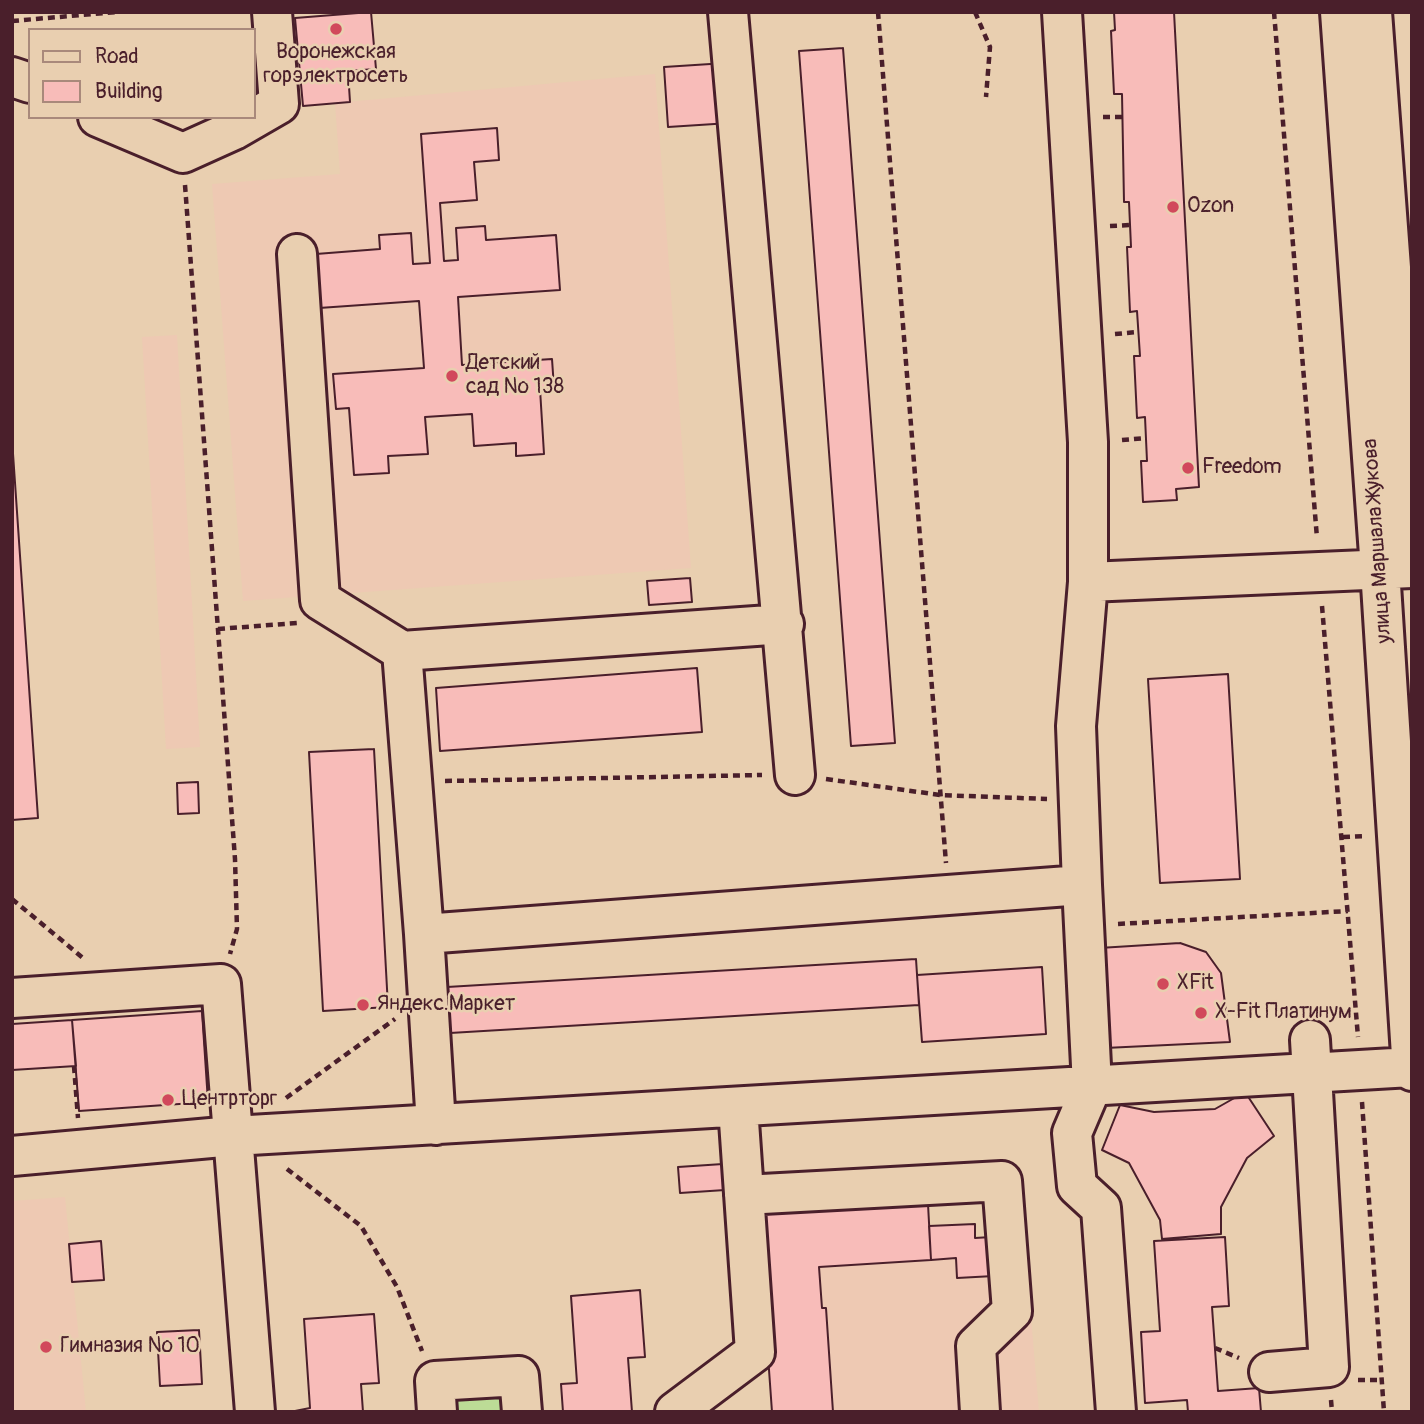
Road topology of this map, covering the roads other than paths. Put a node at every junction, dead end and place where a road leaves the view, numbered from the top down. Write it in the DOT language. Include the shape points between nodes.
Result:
graph roads {
  1 [pos="272,12"];
  2 [pos="728,12"];
  3 [pos="1062,12"];
  4 [pos="1340,12"];
  5 [pos="1372,12"];
  6 [pos="256,117"];
  7 [pos="103,119"];
  8 [pos="253,119"];
  9 [pos="296,254"];
  10 [pos="1409,474"];
  11 [pos="1401,562"];
  12 [pos="1088,582"];
  13 [pos="784,624"];
  14 [pos="402,651"];
  15 [pos="795,775"];
  16 [pos="1082,886"];
  17 [pos="424,934"];
  18 [pos="12,998"];
  19 [pos="1311,1056"];
  20 [pos="1412,1069"];
  21 [pos="1092,1086"];
  22 [pos="738,1107"];
  23 [pos="436,1125"];
  24 [pos="233,1136"];
  25 [pos="12,1156"];
  26 [pos="744,1195"];
  27 [pos="1269,1372"];
  28 [pos="436,1396"];
  29 [pos="255,1412"];
  30 [pos="522,1412"];
  31 [pos="675,1412"];
  32 [pos="980,1412"];
  33 [pos="1116,1412"];
  1 -- 6 [label="street" via="279,104"];
  2 -- 13 [label="street"];
  3 -- 12 [label="street" via="1088,442"];
  4 -- 11 [label="street, улица Маршала Жукова"];
  5 -- 10 [label="street, улица Маршала Жукова"];
  7 -- 8 [label="street" via="183,153"];
  9 -- 14 [label="street" via="320,600"];
  10 -- 11 [label="street, улица Маршала Жукова"];
  11 -- 12 [label="street" via="1319,571"];
  11 -- 20 [label="street, улица Маршала Жукова"];
  12 -- 16 [label="street" via="1076,726"];
  13 -- 14 [label="street"];
  13 -- 15 [label="street"];
  14 -- 17 [label="street"];
  16 -- 17 [label="street"];
  16 -- 21 [label="street"];
  17 -- 23 [label="street"];
  18 -- 24 [label="street" via="221,984"];
  19 -- 20 [label="street" via="1359,1070"];
  19 -- 21 [label="street"];
  19 -- 27 [label="street" via="1329,1367"];
  21 -- 22 [label="street"];
  21 -- 33 [label="street" via="1072,1133 1077,1186 1101,1208"];
  22 -- 23 [label="street"];
  22 -- 26 [label="street"];
  23 -- 24 [label="street"];
  24 -- 25 [label="street"];
  24 -- 29 [label="street"];
  26 -- 31 [label="street" via="755,1352"];
  26 -- 32 [label="street" via="1002,1181 1012,1311 976,1346"];
  28 -- 30 [label="street" via="519,1376"];
}
